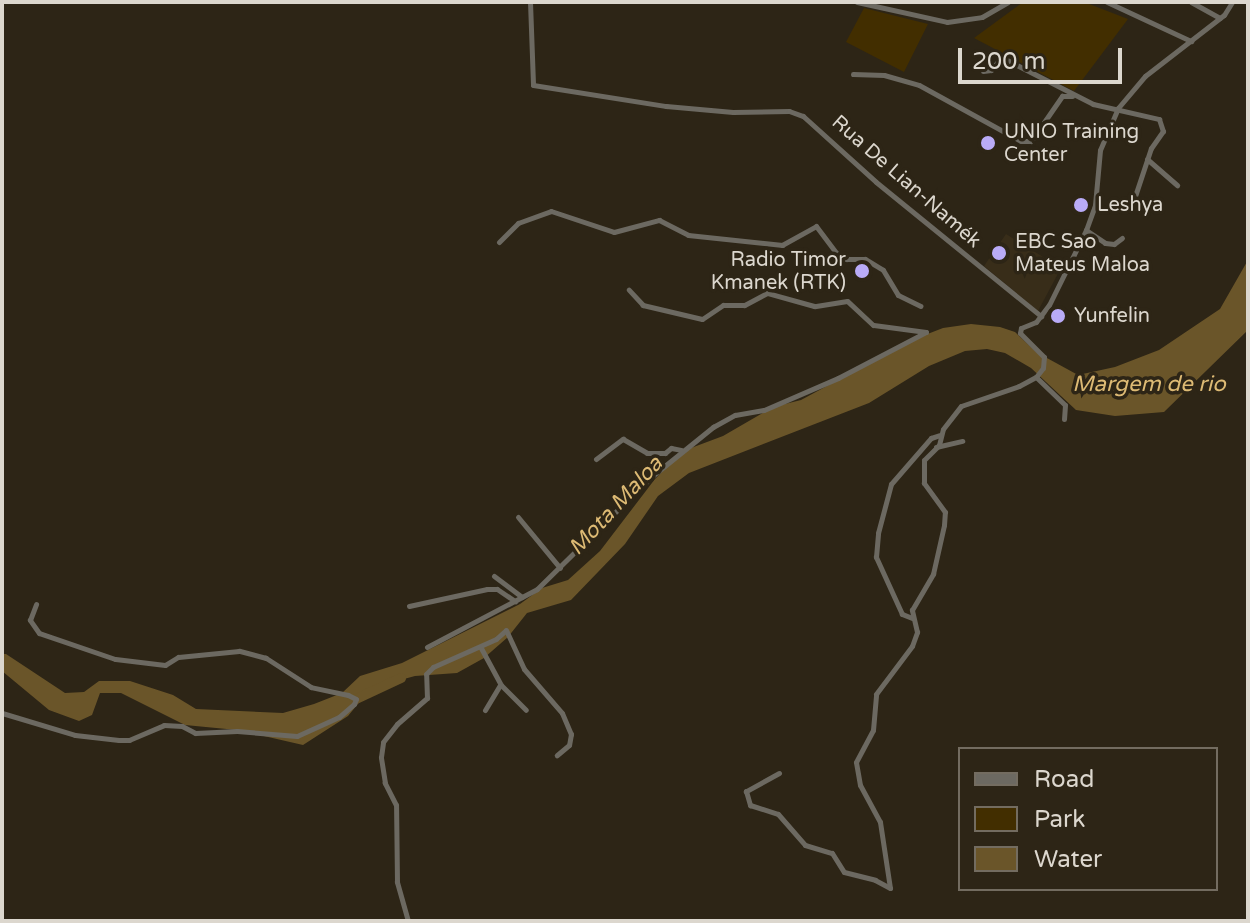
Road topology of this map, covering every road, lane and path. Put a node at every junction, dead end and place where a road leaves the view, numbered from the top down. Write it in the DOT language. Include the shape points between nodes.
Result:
graph roads {
  1 [pos="530,2"];
  2 [pos="857,2"];
  3 [pos="1008,2"];
  4 [pos="1107,2"];
  5 [pos="1191,2"];
  6 [pos="1232,2"];
  7 [pos="1220,18"];
  8 [pos="1191,41"];
  9 [pos="983,71"];
  10 [pos="853,74"];
  11 [pos="1077,96"];
  12 [pos="1118,108"];
  13 [pos="1147,159"];
  14 [pos="1177,185"];
  15 [pos="1133,202"];
  16 [pos="1086,230"];
  17 [pos="1122,238"];
  18 [pos="499,242"];
  19 [pos="629,290"];
  20 [pos="921,306"];
  21 [pos="1041,316"];
  22 [pos="1036,377"];
  23 [pos="1064,419"];
  24 [pos="940,435"];
  25 [pos="962,441"];
  26 [pos="935,447"];
  27 [pos="682,450"];
  28 [pos="596,459"];
  29 [pos="518,517"];
  30 [pos="560,568"];
  31 [pos="494,576"];
  32 [pos="523,598"];
  33 [pos="516,601"];
  34 [pos="36,604"];
  35 [pos="409,606"];
  36 [pos="912,618"];
  37 [pos="427,647"];
  38 [pos="481,648"];
  39 [pos="501,685"];
  40 [pos="485,710"];
  41 [pos="526,710"];
  42 [pos="2,713"];
  43 [pos="557,755"];
  44 [pos="779,773"];
  45 [pos="408,921"];
  1 -- 21 [label="street, Rua De Lian-Namék" via="533,85 666,106 803,116"];
  2 -- 3 [label="street" via="947,22 982,17"];
  4 -- 8 [label="street"];
  5 -- 7 [label="street"];
  6 -- 7 [label="street"];
  7 -- 8 [label="street"];
  8 -- 12 [label="street" via="1145,76"];
  9 -- 11 [label="street" via="1005,59"];
  10 -- 11 [label="street" via="884,75 919,85 1021,141 1031,141 1062,96"];
  11 -- 12 [label="street"];
  12 -- 13 [label="street" via="1163,123"];
  12 -- 16 [label="street" via="1100,150 1095,205"];
  13 -- 14 [label="street"];
  13 -- 15 [label="street"];
  16 -- 17 [label="street" via="1105,243"];
  16 -- 21 [label="street"];
  18 -- 20 [label="street" via="518,223 551,211 614,232 659,220 688,235 761,244 782,245 816,226 836,253 865,259 883,270 898,295"];
  19 -- 27 [label="street" via="643,305 702,319 723,305 744,305 767,293 814,306 847,301 873,325 926,330 813,389 764,410 735,415"];
  21 -- 22 [label="street" via="1020,333 1044,357 1046,363"];
  22 -- 23 [label="street" via="1065,405"];
  22 -- 24 [label="street" via="961,406"];
  24 -- 26 [label="street"];
  24 -- 36 [label="street" via="931,438 891,484 878,533 876,557 902,614"];
  25 -- 26 [label="street"];
  26 -- 36 [label="street" via="922,470 945,520 933,574"];
  27 -- 28 [label="street" via="647,453 623,439"];
  27 -- 30 [label="street"];
  29 -- 30 [label="street"];
  30 -- 32 [label="street"];
  31 -- 32 [label="street"];
  32 -- 33 [label="street"];
  33 -- 35 [label="street" via="487,589"];
  33 -- 37 [label="street"];
  34 -- 42 [label="street" via="30,620 39,633 115,659 165,665 178,657 239,651 266,658 311,687 356,699 339,717 297,736 195,733 164,725 119,740 75,735"];
  36 -- 44 [label="street" via="917,632 912,646 876,694 873,730 856,762 860,785 880,822 890,888 844,872 832,853 805,845 778,814 750,805 746,791"];
  38 -- 39 [label="street"];
  38 -- 43 [label="street" via="508,632 524,669 562,713 571,734 569,745"];
  38 -- 45 [label="street" via="433,667 426,674 427,698 383,742 382,770 396,805 397,882"];
  39 -- 40 [label="street"];
  39 -- 41 [label="street"];
}
